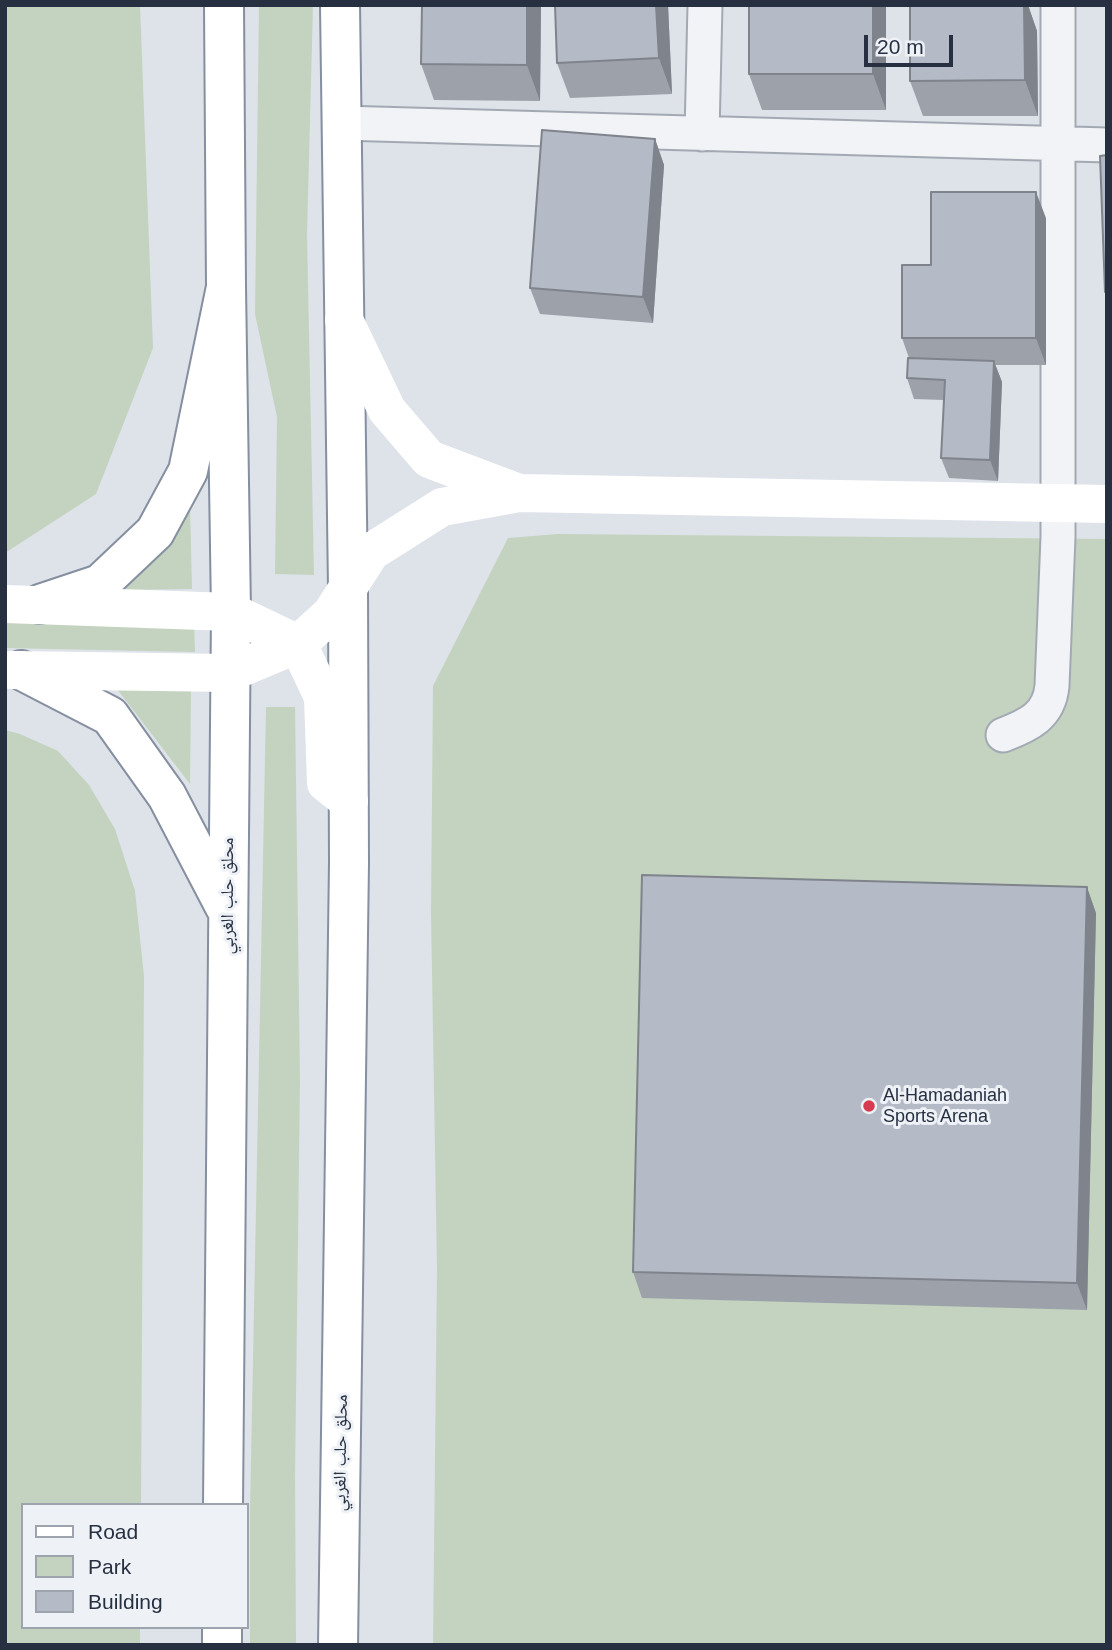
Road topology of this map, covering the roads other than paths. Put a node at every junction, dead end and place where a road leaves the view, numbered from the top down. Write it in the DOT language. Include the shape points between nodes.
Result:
graph roads {
  1 [pos="224,5"];
  2 [pos="340,5"];
  3 [pos="705,5"];
  4 [pos="1058,5"];
  5 [pos="341,123"];
  6 [pos="702,134"];
  7 [pos="1059,144"];
  8 [pos="1107,145"];
  9 [pos="226,287"];
  10 [pos="344,320"];
  11 [pos="519,493"];
  12 [pos="1058,503"];
  13 [pos="1107,504"];
  14 [pos="348,589"];
  15 [pos="23,604"];
  16 [pos="231,612"];
  17 [pos="298,644"];
  18 [pos="13,670"];
  19 [pos="229,673"];
  20 [pos="1003,735"];
  21 [pos="349,801"];
  22 [pos="228,913"];
  23 [pos="223,1503"];
  24 [pos="338,1645"];
  1 -- 9 [label="main road"];
  2 -- 5 [label="main road, محلق حلب الغربي"];
  3 -- 6 [label="street"];
  4 -- 7 [label="street"];
  5 -- 6 [label="street"];
  5 -- 10 [label="main road, محلق حلب الغربي"];
  6 -- 7 [label="street"];
  7 -- 8 [label="street"];
  7 -- 12 [label="street"];
  9 -- 15 [label="main road" via="188,471 155,532 100,584"];
  9 -- 16 [label="main road, محلق حلب الغربي"];
  10 -- 11 [label="main road" via="387,410 429,458"];
  10 -- 14 [label="main road, محلق حلب الغربي"];
  11 -- 12 [label="main road"];
  11 -- 14 [label="main road" via="442,508 371,552"];
  12 -- 13 [label="main road"];
  12 -- 20 [label="street" via="1051,696 1035,720"];
  14 -- 17 [label="main road" via="331,614"];
  14 -- 21 [label="main road, محلق حلب الغربي"];
  15 -- 16 [label="main road"];
  16 -- 17 [label="main road"];
  16 -- 19 [label="main road, محلق حلب الغربي"];
  17 -- 19 [label="main road"];
  17 -- 21 [label="main road" via="323,696 326,783"];
  18 -- 19 [label="main road"];
  18 -- 22 [label="main road" via="110,716 167,796"];
  19 -- 22 [label="main road, محلق حلب الغربي"];
  21 -- 24 [label="main road, محلق حلب الغربي"];
  22 -- 23 [label="main road, محلق حلب الغربي"];
}
